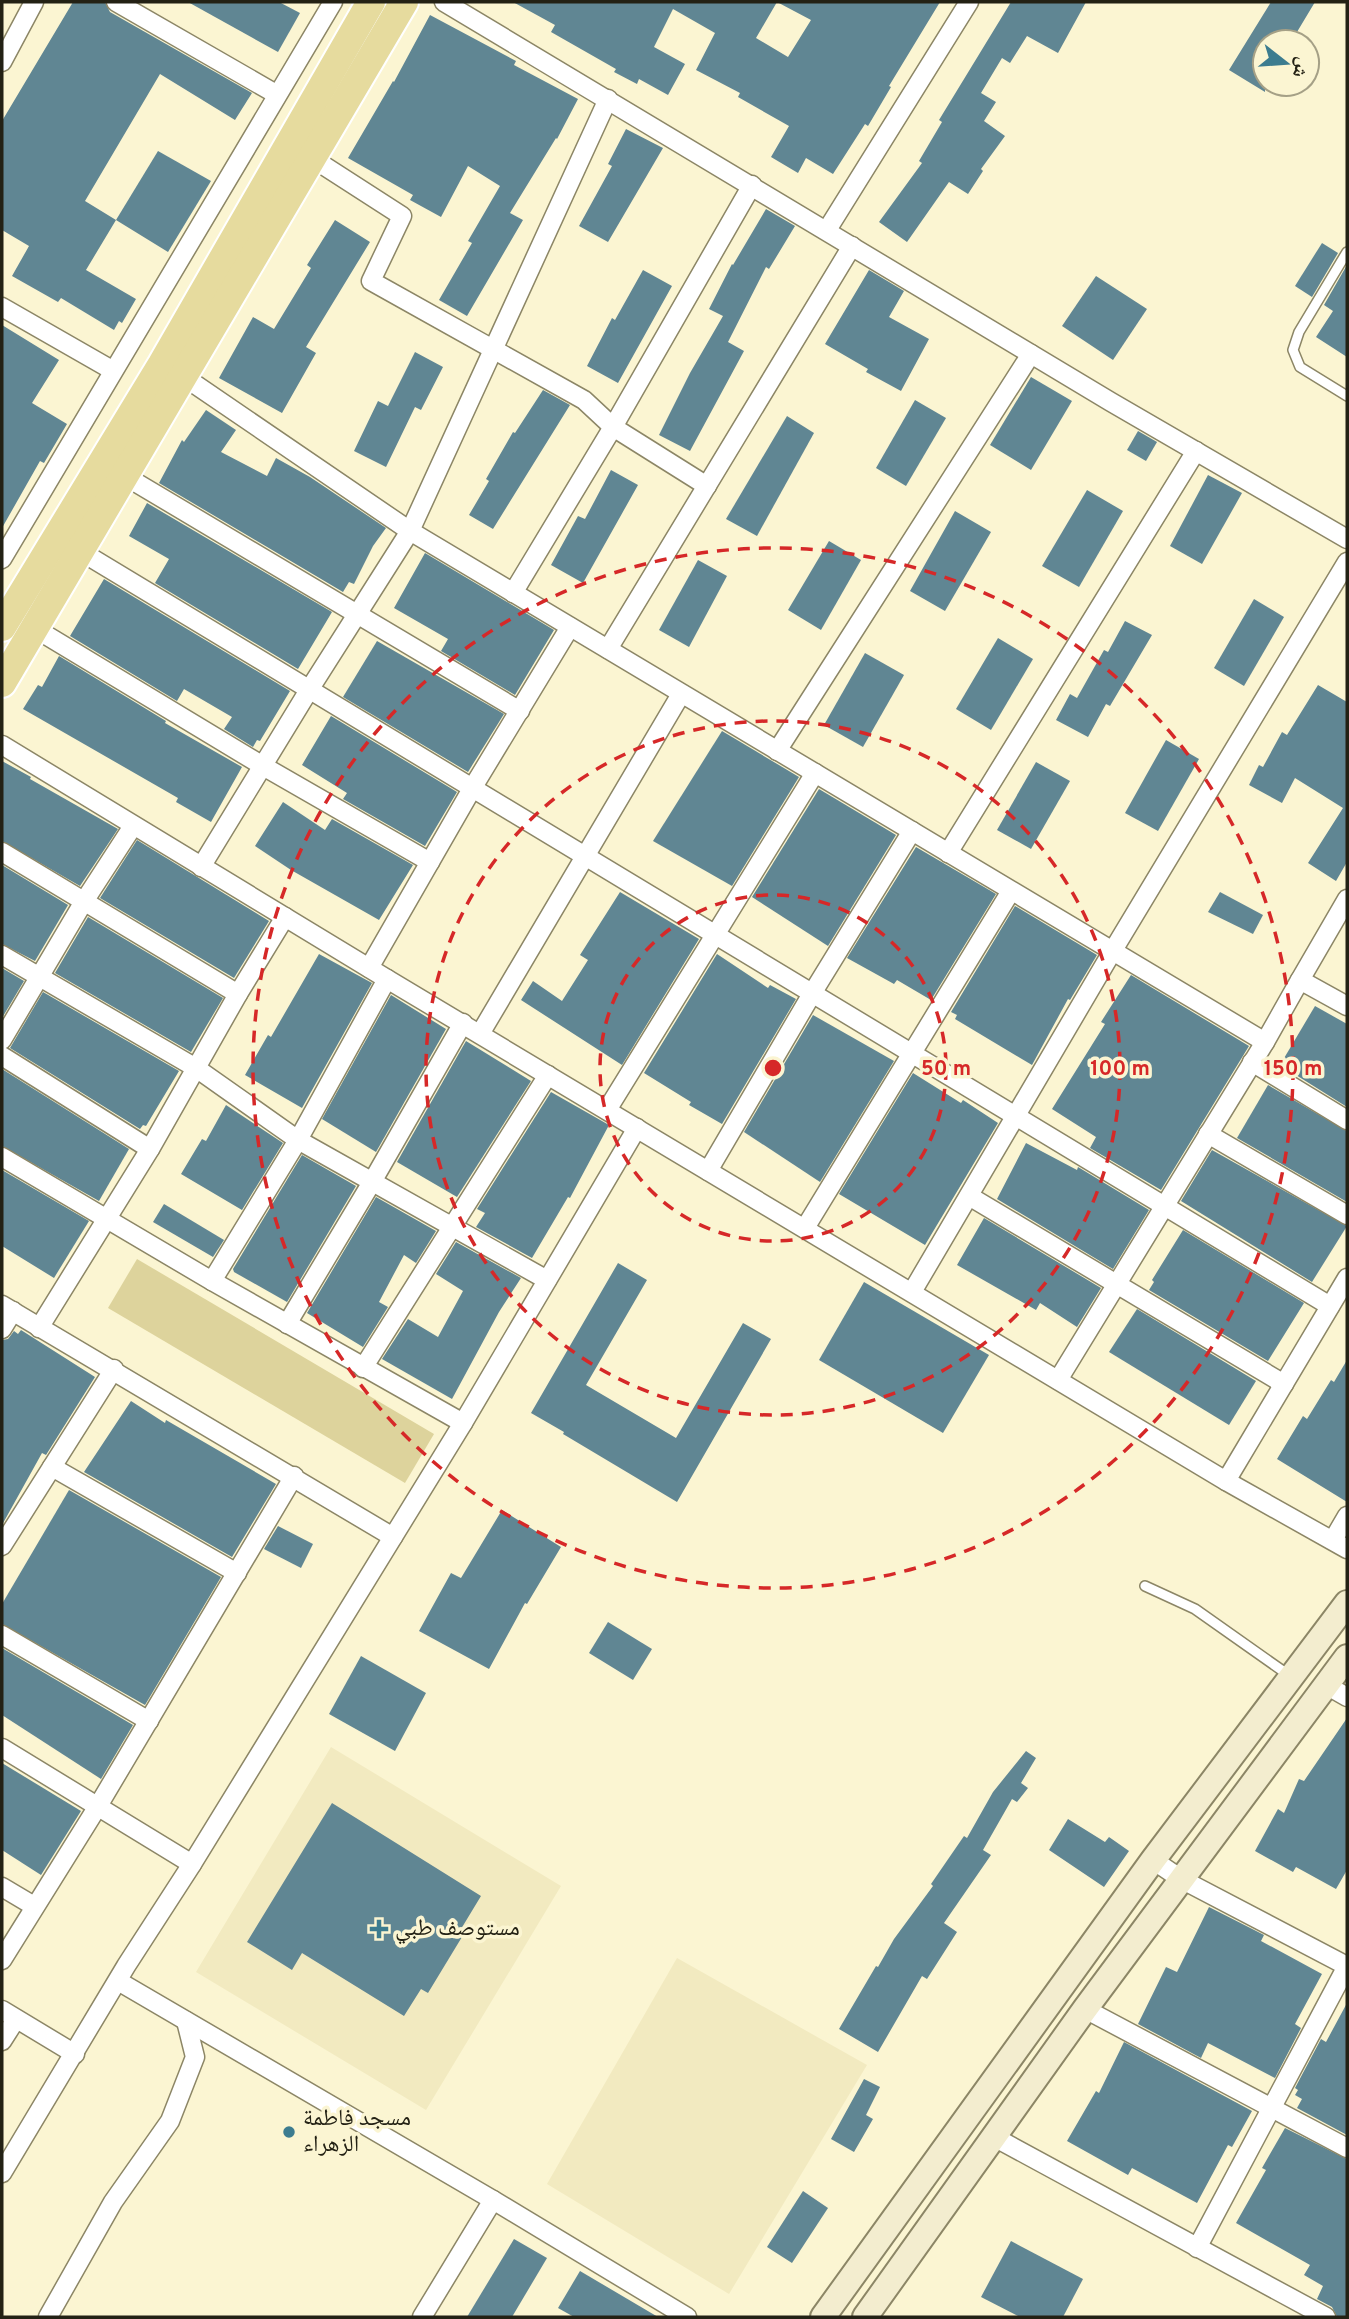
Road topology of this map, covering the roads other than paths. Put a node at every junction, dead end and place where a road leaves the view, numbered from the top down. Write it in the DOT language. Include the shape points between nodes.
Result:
graph roads {
  1 [pos="34,2"];
  2 [pos="116,2"];
  3 [pos="333,2"];
  4 [pos="371,2"];
  5 [pos="404,2"];
  6 [pos="444,2"];
  7 [pos="969,2"];
  8 [pos="2,62"];
  9 [pos="276,94"];
  10 [pos="608,99"];
  11 [pos="312,158"];
  12 [pos="752,186"];
  13 [pos="827,230"];
  14 [pos="852,246"];
  15 [pos="1347,252"];
  16 [pos="2,307"];
  17 [pos="494,349"];
  18 [pos="1031,354"];
  19 [pos="112,370"];
  20 [pos="173,370"];
  21 [pos="1347,396"];
  22 [pos="613,427"];
  23 [pos="1196,451"];
  24 [pos="125,476"];
  25 [pos="707,486"];
  26 [pos="410,531"];
  27 [pos="1347,539"];
  28 [pos="80,551"];
  29 [pos="2,559"];
  30 [pos="1347,562"];
  31 [pos="513,593"];
  32 [pos="357,614"];
  33 [pos="2,627"];
  34 [pos="570,627"];
  35 [pos="36,629"];
  36 [pos="608,649"];
  37 [pos="2,683"];
  38 [pos="309,690"];
  39 [pos="681,694"];
  40 [pos="520,711"];
  41 [pos="2,745"];
  42 [pos="778,751"];
  43 [pos="263,766"];
  44 [pos="815,773"];
  45 [pos="474,787"];
  46 [pos="133,826"];
  47 [pos="912,831"];
  48 [pos="2,852"];
  49 [pos="948,853"];
  50 [pos="584,857"];
  51 [pos="430,862"];
  52 [pos="201,867"];
  53 [pos="1011,891"];
  54 [pos="1347,899"];
  55 [pos="83,903"];
  56 [pos="285,917"];
  57 [pos="715,934"];
  58 [pos="1112,952"];
  59 [pos="2,955"];
  60 [pos="369,968"];
  61 [pos="39,977"];
  62 [pos="387,979"];
  63 [pos="1300,980"];
  64 [pos="813,992"];
  65 [pos="238,994"];
  66 [pos="1347,1006"];
  67 [pos="463,1023"];
  68 [pos="480,1034"];
  69 [pos="2,1040"];
  70 [pos="1265,1042"];
  71 [pos="914,1053"];
  72 [pos="2,1056"];
  73 [pos="1252,1062"];
  74 [pos="196,1068"];
  75 [pos="548,1074"];
  76 [pos="607,1110"];
  77 [pos="1016,1117"];
  78 [pos="1347,1120"];
  79 [pos="636,1128"];
  80 [pos="1208,1134"];
  81 [pos="298,1140"];
  82 [pos="150,1149"];
  83 [pos="2,1157"];
  84 [pos="708,1171"];
  85 [pos="372,1182"];
  86 [pos="969,1196"];
  87 [pos="1165,1205"];
  88 [pos="1347,1215"];
  89 [pos="105,1219"];
  90 [pos="450,1226"];
  91 [pos="805,1228"];
  92 [pos="1347,1278"];
  93 [pos="547,1280"];
  94 [pos="212,1281"];
  95 [pos="1116,1282"];
  96 [pos="912,1292"];
  97 [pos="1330,1306"];
  98 [pos="7,1308"];
  99 [pos="287,1324"];
  100 [pos="39,1328"];
  101 [pos="2,1329"];
  102 [pos="363,1368"];
  103 [pos="114,1369"];
  104 [pos="1058,1380"];
  105 [pos="1284,1384"];
  106 [pos="463,1423"];
  107 [pos="52,1467"];
  108 [pos="294,1476"];
  109 [pos="1226,1480"];
  110 [pos="1347,1516"];
  111 [pos="393,1536"];
  112 [pos="1340,1544"];
  113 [pos="2,1546"];
  114 [pos="237,1573"];
  115 [pos="1144,1586"];
  116 [pos="1347,1603"];
  117 [pos="2,1635"];
  118 [pos="1347,1657"];
  119 [pos="1292,1677"];
  120 [pos="1337,1691"];
  121 [pos="149,1721"];
  122 [pos="2,1748"];
  123 [pos="98,1806"];
  124 [pos="1153,1860"];
  125 [pos="192,1864"];
  126 [pos="1181,1879"];
  127 [pos="2,1887"];
  128 [pos="34,1906"];
  129 [pos="2,1960"];
  130 [pos="1347,1966"];
  131 [pos="118,1981"];
  132 [pos="1085,2009"];
  133 [pos="9,2015"];
  134 [pos="186,2021"];
  135 [pos="2,2041"];
  136 [pos="75,2054"];
  137 [pos="1270,2107"];
  138 [pos="994,2137"];
  139 [pos="1347,2148"];
  140 [pos="2,2174"];
  141 [pos="493,2200"];
  142 [pos="1197,2248"];
  143 [pos="48,2317"];
  144 [pos="422,2317"];
  145 [pos="687,2317"];
  146 [pos="823,2317"];
  147 [pos="865,2317"];
  148 [pos="1326,2317"];
  1 -- 8 [label="street"];
  2 -- 9 [label="street"];
  3 -- 9 [label="street"];
  4 -- 20 [label="main road"];
  5 -- 11 [label="main road"];
  6 -- 10 [label="street"];
  7 -- 13 [label="street"];
  9 -- 19 [label="street"];
  10 -- 12 [label="street"];
  10 -- 17 [label="street"];
  11 -- 17 [label="street" via="402,216 371,281"];
  11 -- 20 [label="main road"];
  12 -- 13 [label="street"];
  12 -- 22 [label="street"];
  13 -- 14 [label="street"];
  14 -- 18 [label="street"];
  14 -- 25 [label="street"];
  15 -- 21 [label="lane" via="1293,350 1300,367"];
  16 -- 19 [label="street"];
  17 -- 22 [label="street" via="584,400"];
  17 -- 26 [label="street"];
  18 -- 23 [label="street"];
  18 -- 42 [label="street"];
  19 -- 29 [label="street"];
  20 -- 24 [label="main road"];
  20 -- 26 [label="street"];
  20 -- 33 [label="main road"];
  22 -- 25 [label="street"];
  22 -- 31 [label="street"];
  23 -- 27 [label="street"];
  23 -- 49 [label="street"];
  24 -- 28 [label="main road"];
  24 -- 32 [label="street"];
  25 -- 36 [label="street"];
  26 -- 31 [label="street"];
  26 -- 32 [label="street"];
  28 -- 35 [label="main road"];
  28 -- 38 [label="street"];
  30 -- 58 [label="street"];
  31 -- 34 [label="street"];
  32 -- 38 [label="street"];
  32 -- 40 [label="street"];
  34 -- 36 [label="street"];
  34 -- 40 [label="street"];
  35 -- 37 [label="main road"];
  35 -- 43 [label="street"];
  36 -- 39 [label="street"];
  38 -- 43 [label="street"];
  38 -- 45 [label="street"];
  39 -- 42 [label="street"];
  39 -- 50 [label="street"];
  40 -- 45 [label="street"];
  41 -- 46 [label="street"];
  42 -- 44 [label="street"];
  43 -- 51 [label="street"];
  43 -- 52 [label="street"];
  44 -- 47 [label="street"];
  44 -- 57 [label="street"];
  45 -- 50 [label="street"];
  45 -- 51 [label="street"];
  46 -- 52 [label="street"];
  46 -- 55 [label="street"];
  47 -- 49 [label="street"];
  47 -- 64 [label="street"];
  48 -- 55 [label="street"];
  49 -- 53 [label="street"];
  50 -- 57 [label="street"];
  50 -- 68 [label="street"];
  51 -- 60 [label="street"];
  52 -- 56 [label="street"];
  53 -- 58 [label="street"];
  53 -- 71 [label="street"];
  54 -- 63 [label="street"];
  55 -- 61 [label="street"];
  55 -- 65 [label="street"];
  56 -- 60 [label="street"];
  56 -- 65 [label="street"];
  57 -- 64 [label="street"];
  57 -- 76 [label="street"];
  58 -- 70 [label="street"];
  58 -- 77 [label="street"];
  59 -- 61 [label="street"];
  60 -- 62 [label="street"];
  61 -- 69 [label="street"];
  61 -- 74 [label="street"];
  62 -- 67 [label="street"];
  62 -- 81 [label="street"];
  63 -- 66 [label="street"];
  63 -- 70 [label="street"];
  64 -- 71 [label="street"];
  64 -- 84 [label="street"];
  65 -- 74 [label="street"];
  67 -- 68 [label="street"];
  67 -- 85 [label="street"];
  68 -- 75 [label="street"];
  70 -- 73 [label="street"];
  71 -- 77 [label="street"];
  71 -- 91 [label="street"];
  72 -- 82 [label="street"];
  73 -- 78 [label="street"];
  73 -- 80 [label="street"];
  74 -- 81 [label="street"];
  74 -- 82 [label="street"];
  75 -- 76 [label="street"];
  75 -- 90 [label="street"];
  76 -- 79 [label="street"];
  77 -- 86 [label="street"];
  77 -- 87 [label="street"];
  79 -- 84 [label="street"];
  79 -- 93 [label="street"];
  80 -- 87 [label="street"];
  80 -- 88 [label="street"];
  81 -- 85 [label="street"];
  81 -- 94 [label="street"];
  82 -- 89 [label="street"];
  83 -- 89 [label="street"];
  84 -- 91 [label="street"];
  85 -- 90 [label="street"];
  85 -- 99 [label="street"];
  86 -- 95 [label="street"];
  86 -- 96 [label="street"];
  87 -- 95 [label="street"];
  87 -- 97 [label="street"];
  89 -- 94 [label="street"];
  89 -- 100 [label="street"];
  90 -- 93 [label="street"];
  90 -- 102 [label="street"];
  91 -- 96 [label="street"];
  92 -- 97 [label="street"];
  93 -- 106 [label="street"];
  94 -- 99 [label="street"];
  95 -- 104 [label="street"];
  95 -- 105 [label="street"];
  96 -- 104 [label="street"];
  97 -- 105 [label="street"];
  98 -- 100 [label="street"];
  98 -- 101 [label="street"];
  99 -- 102 [label="street"];
  100 -- 103 [label="street"];
  102 -- 106 [label="street"];
  103 -- 107 [label="street"];
  103 -- 108 [label="street"];
  104 -- 109 [label="street"];
  105 -- 109 [label="street"];
  106 -- 111 [label="street"];
  107 -- 113 [label="street"];
  107 -- 114 [label="street"];
  108 -- 111 [label="street"];
  108 -- 114 [label="street"];
  109 -- 112 [label="street"];
  110 -- 112 [label="street"];
  111 -- 125 [label="street"];
  114 -- 121 [label="street"];
  115 -- 119 [label="lane" via="1195,1609"];
  116 -- 119 [label="main road"];
  117 -- 121 [label="street"];
  118 -- 120 [label="main road"];
  119 -- 124 [label="main road"];
  120 -- 126 [label="main road"];
  121 -- 123 [label="street"];
  122 -- 123 [label="street"];
  123 -- 125 [label="street"];
  123 -- 128 [label="street"];
  124 -- 126 [label="street"];
  124 -- 146 [label="main road"];
  125 -- 131 [label="street"];
  126 -- 130 [label="street"];
  126 -- 132 [label="main road"];
  127 -- 128 [label="street"];
  128 -- 129 [label="street"];
  130 -- 137 [label="street"];
  131 -- 134 [label="street"];
  131 -- 136 [label="street"];
  132 -- 137 [label="street"];
  132 -- 138 [label="main road"];
  133 -- 135 [label="street"];
  133 -- 136 [label="street"];
  134 -- 141 [label="street"];
  134 -- 143 [label="street" via="195,2057 170,2121 113,2202"];
  136 -- 140 [label="street"];
  137 -- 139 [label="street"];
  137 -- 142 [label="street"];
  138 -- 142 [label="street"];
  138 -- 147 [label="main road"];
  141 -- 144 [label="street"];
  141 -- 145 [label="street"];
  142 -- 148 [label="street"];
}
